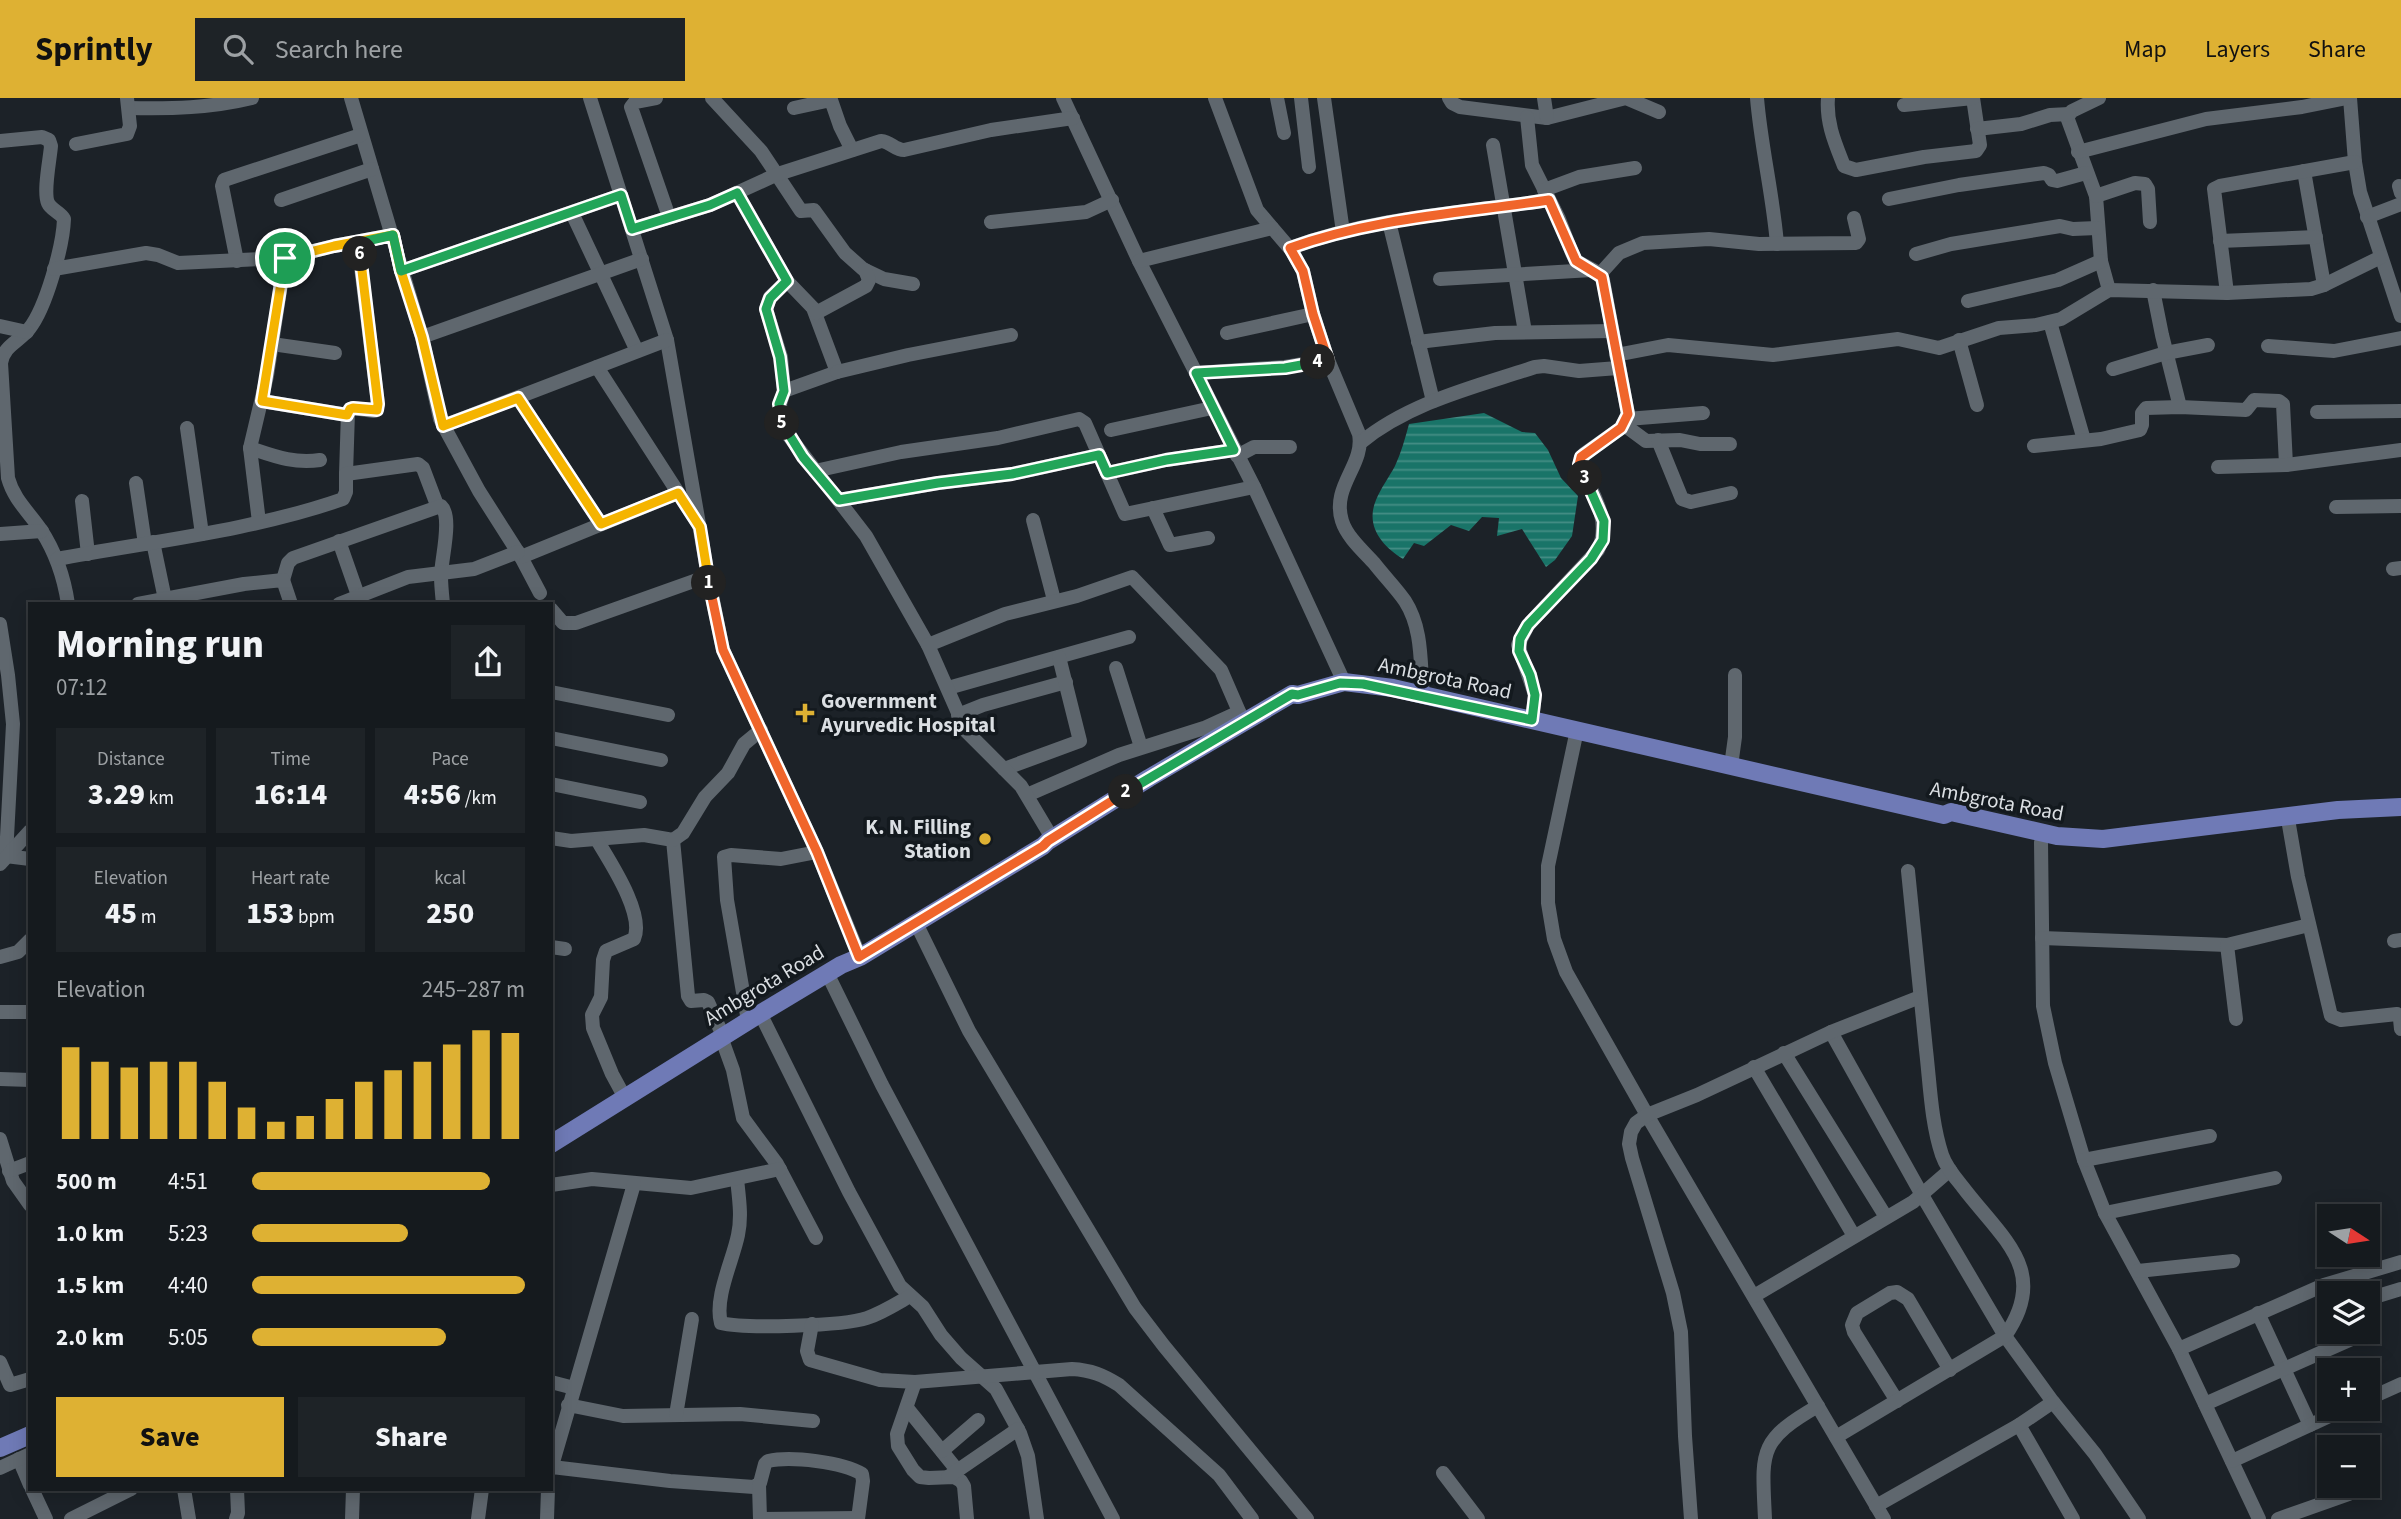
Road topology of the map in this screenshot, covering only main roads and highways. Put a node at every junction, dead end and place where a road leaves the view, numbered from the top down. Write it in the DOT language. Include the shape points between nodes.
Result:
graph roads {
  1 [pos="1298,695"];
  2 [pos="2401,807"];
  3 [pos="1944,815"];
  4 [pos="2401,816"];
  5 [pos="1050,841"];
  6 [pos="855,960"];
  7 [pos="756,1021"];
  8 [pos="723,1041"];
  9 [pos="553,1143"];
  10 [pos="553,1154"];
  11 [pos="28,1436"];
  12 [pos="0,1448"];
  13 [pos="26,1454"];
  14 [pos="0,1460"];
  1 -- 3 [label="main road, Ambgrota Road" via="1345,682 1423,695"];
  1 -- 5 [label="main road, Ambgrota Road" via="1241,718"];
  1 -- 5 [label="main road" via="1252,729 1072,834 1051,845"];
  2 -- 3 [label="main road, Ambgrota Road" via="2338,810 2096,839 2048,834 1951,812"];
  3 -- 4 [label="main road" via="1949,821 2084,848"];
  5 -- 6 [label="main road, Ambgrota Road"];
  6 -- 7 [label="main road, Ambgrota Road"];
  6 -- 7 [label="main road" via="831,981"];
  7 -- 8 [label="main road, Ambgrota Road"];
  8 -- 9 [label="main road, Ambgrota Road"];
  8 -- 10 [label="main road"];
  11 -- 12 [label="main road"];
  13 -- 14 [label="main road"];
}
